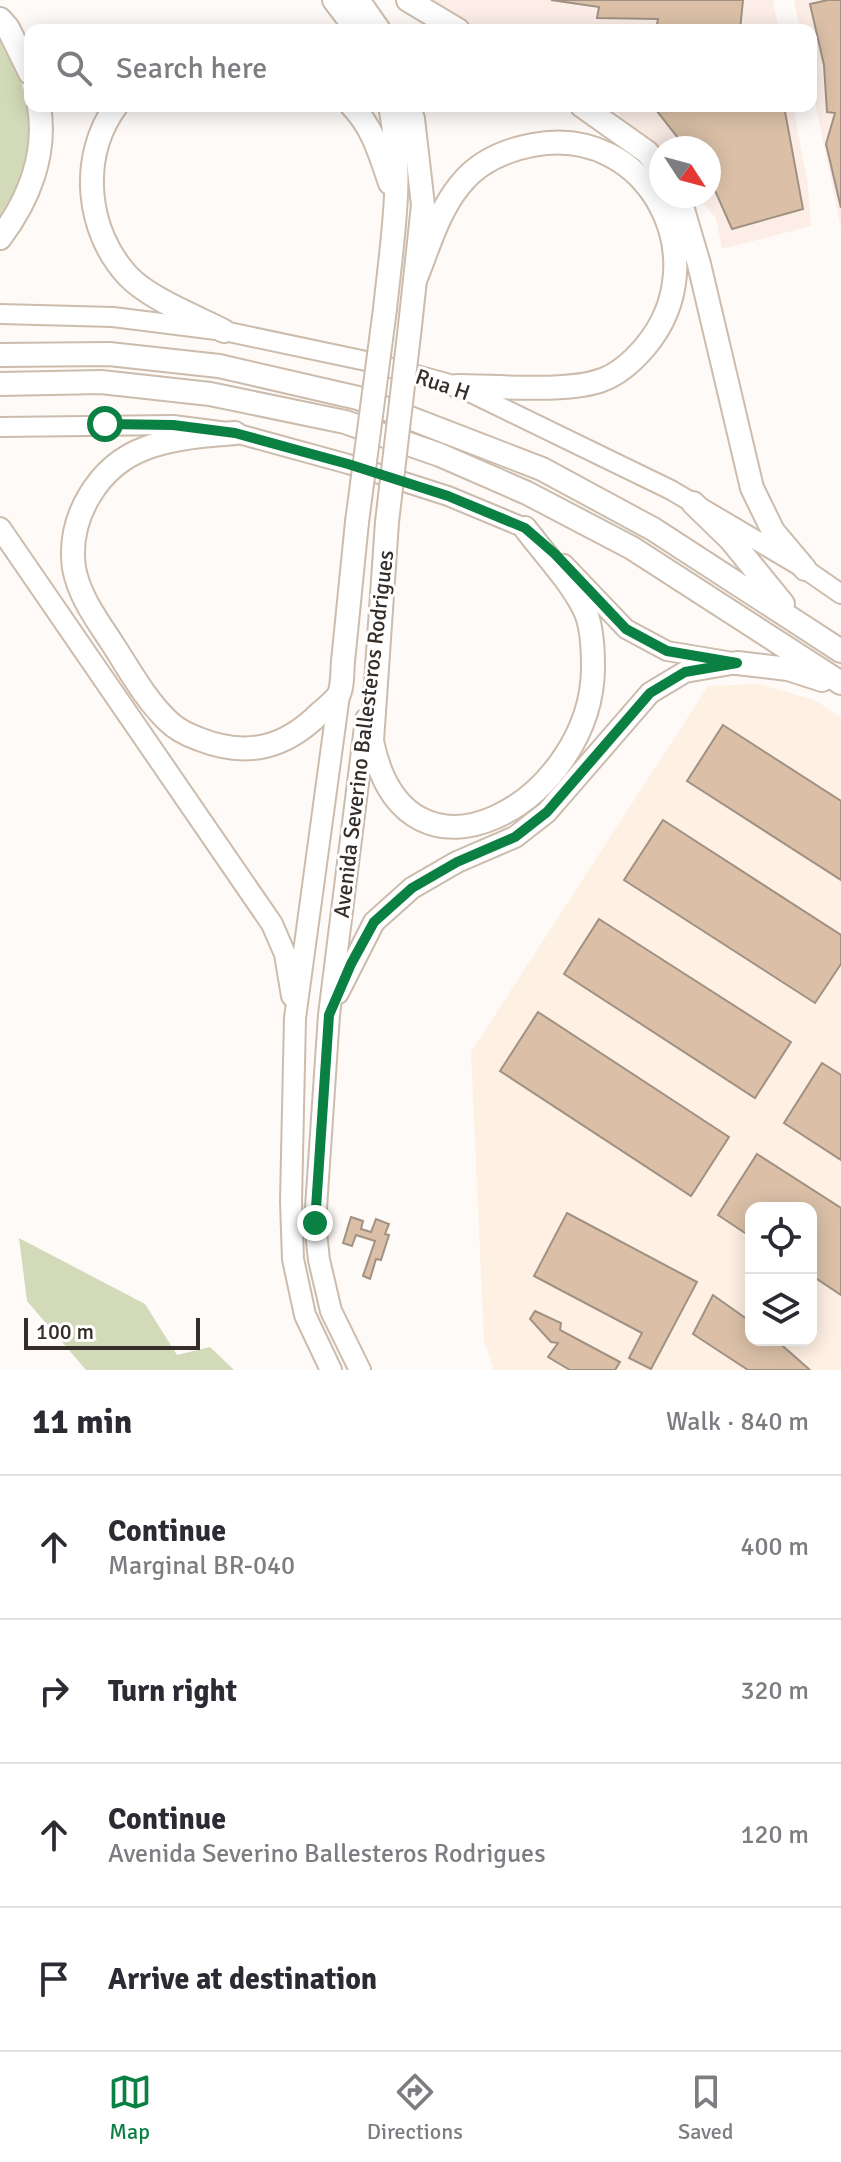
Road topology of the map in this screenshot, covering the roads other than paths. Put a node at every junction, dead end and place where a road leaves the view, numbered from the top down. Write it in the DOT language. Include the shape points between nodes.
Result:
graph roads {
  1 [pos="334,0"];
  2 [pos="358,0"];
  3 [pos="408,0"];
  4 [pos="0,19"];
  5 [pos="352,24"];
  6 [pos="375,24"];
  7 [pos="448,24"];
  8 [pos="24,61"];
  9 [pos="39,112"];
  10 [pos="113,112"];
  11 [pos="358,112"];
  12 [pos="391,112"];
  13 [pos="410,112"];
  14 [pos="590,112"];
  15 [pos="649,154"];
  16 [pos="397,204"];
  17 [pos="683,208"];
  18 [pos="0,238"];
  19 [pos="416,278"];
  20 [pos="0,314"];
  21 [pos="224,331"];
  22 [pos="0,355"];
  23 [pos="0,384"];
  24 [pos="457,386"];
  25 [pos="0,427"];
  26 [pos="235,433"];
  27 [pos="693,503"];
  28 [pos="0,528"];
  29 [pos="525,528"];
  30 [pos="805,569"];
  31 [pos="382,592"];
  32 [pos="841,594"];
  33 [pos="809,631"];
  34 [pos="841,651"];
  35 [pos="737,663"];
  36 [pos="841,685"];
  37 [pos="339,695"];
  38 [pos="329,1015"];
  39 [pos="295,1018"];
  40 [pos="331,1370"];
  41 [pos="360,1370"];
  1 -- 5 [label="highway"];
  2 -- 6 [label="highway"];
  3 -- 7 [label="highway"];
  4 -- 8 [label="highway"];
  9 -- 18 [label="highway" via="36,173"];
  10 -- 21 [label="highway" via="94,160 90,190 111,253 129,277 152,293"];
  11 -- 16 [label="highway" via="377,145"];
  12 -- 16 [label="highway, Avenida Severino Ballesteros Rodrigues"];
  13 -- 19 [label="highway" via="423,205"];
  14 -- 15 [label="highway"];
  16 -- 37 [label="highway, Avenida Severino Ballesteros Rodrigues, bridge"];
  17 -- 30 [label="highway" via="752,488 773,531"];
  19 -- 24 [label="highway" via="444,206 462,181 511,149 571,143 604,152 626,166 664,209 677,267 671,303 653,338 619,372 585,385"];
  19 -- 31 [label="highway, Avenida Severino Ballesteros Rodrigues, bridge"];
  20 -- 21 [label="main road, Rua H" via="113,317"];
  21 -- 24 [label="main road, Rua H"];
  22 -- 33 [label="highway" via="109,354 219,366 358,398 542,469 653,529"];
  23 -- 36 [label="highway" via="101,382 210,394 345,422 440,455 632,548"];
  24 -- 27 [label="main road, Rua H"];
  25 -- 26 [label="main road" via="173,425"];
  26 -- 29 [label="main road" via="448,496"];
  26 -- 37 [label="highway" via="145,448 106,472 76,529 74,569 80,588 137,683 170,723 187,734 249,749 273,745 306,728"];
  27 -- 30 [label="main road, Rua H"];
  27 -- 33 [label="highway"];
  28 -- 39 [label="main road" via="272,924 285,954"];
  29 -- 31 [label="highway" via="587,615 593,680 587,713 567,753 543,785 502,816 477,825 434,823 403,805 388,787 372,741"];
  29 -- 35 [label="main road" via="626,629 667,651"];
  30 -- 32 [label="main road, Rua H"];
  31 -- 38 [label="main road, Avenida Severino Ballesteros Rodrigues"];
  33 -- 34 [label="highway"];
  35 -- 36 [label="highway" via="788,669"];
  35 -- 38 [label="main road" via="685,672 650,693 547,812 515,837 412,888 374,922"];
  37 -- 39 [label="main road, Avenida Severino Ballesteros Rodrigues"];
  38 -- 41 [label="main road, Avenida Severino Ballesteros Rodrigues" via="315,1223 331,1311"];
  39 -- 40 [label="main road, Avenida Severino Ballesteros Rodrigues" via="293,1259 305,1315"];
}
